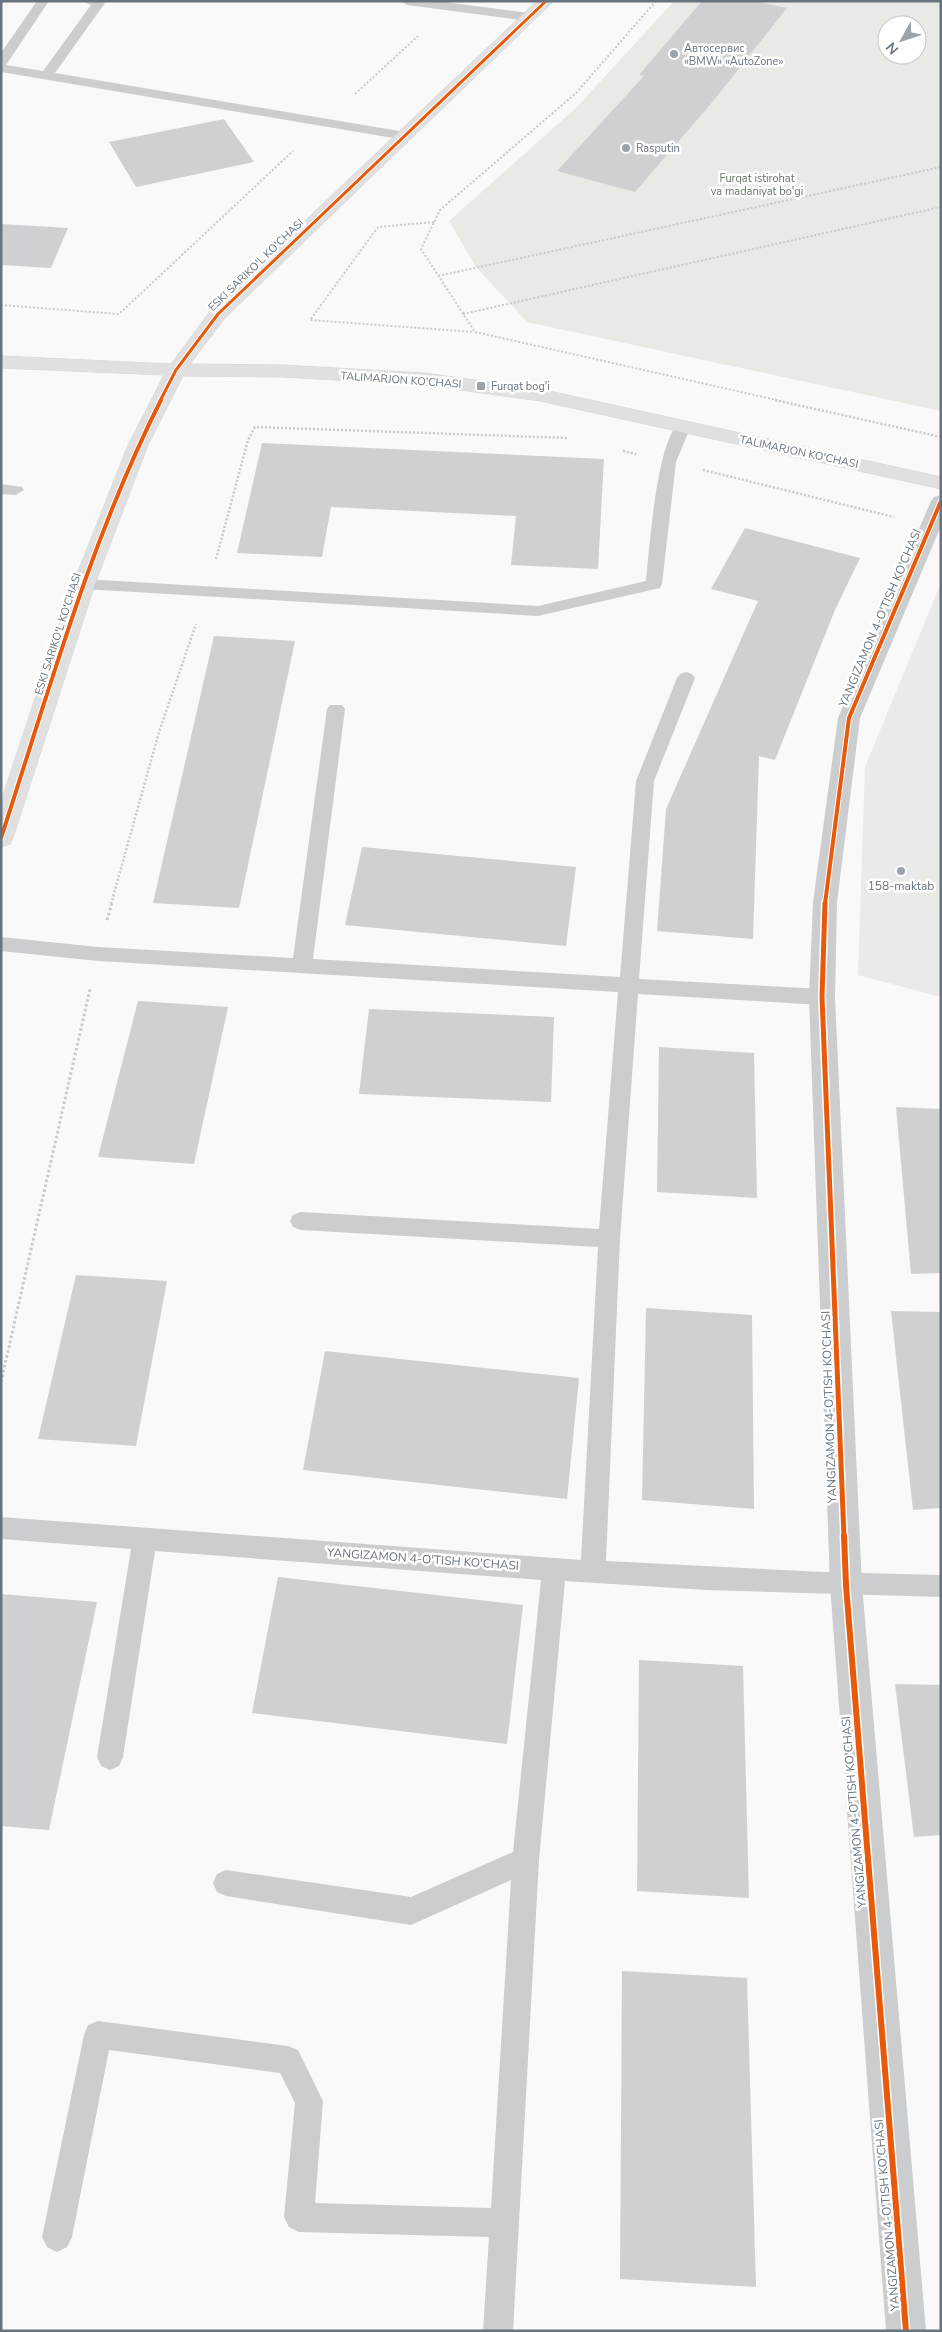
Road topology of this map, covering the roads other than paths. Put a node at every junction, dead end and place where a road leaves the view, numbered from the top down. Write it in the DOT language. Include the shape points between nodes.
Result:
graph roads {
  1 [pos="43,1"];
  2 [pos="88,1"];
  3 [pos="407,1"];
  4 [pos="546,1"];
  5 [pos="529,17"];
  6 [pos="1,62"];
  7 [pos="1,68"];
  8 [pos="47,75"];
  9 [pos="405,136"];
  10 [pos="1,362"];
  11 [pos="176,370"];
  12 [pos="683,426"];
  13 [pos="941,483"];
  14 [pos="941,501"];
  15 [pos="84,584"];
  16 [pos="686,678"];
  17 [pos="336,709"];
  18 [pos="1,838"];
  19 [pos="1,944"];
  20 [pos="302,966"];
  21 [pos="630,986"];
  22 [pos="822,997"];
  23 [pos="302,1221"];
  24 [pos="610,1239"];
  25 [pos="1,1528"];
  26 [pos="145,1538"];
  27 [pos="554,1569"];
  28 [pos="593,1571"];
  29 [pos="846,1585"];
  30 [pos="941,1586"];
  31 [pos="110,1757"];
  32 [pos="526,1860"];
  33 [pos="226,1883"];
  34 [pos="504,2223"];
  35 [pos="57,2237"];
  36 [pos="498,2331"];
  37 [pos="906,2331"];
  1 -- 6 [label="lane"];
  2 -- 8 [label="lane" via="99,3"];
  3 -- 5 [label="lane"];
  4 -- 5 [label="street, ESKI SARIKO'L KO'CHASI"];
  5 -- 9 [label="street, ESKI SARIKO'L KO'CHASI"];
  7 -- 8 [label="lane"];
  8 -- 9 [label="lane"];
  9 -- 11 [label="street, ESKI SARIKO'L KO'CHASI" via="218,314"];
  10 -- 11 [label="street, TALIMARJON KO'CHASI"];
  11 -- 12 [label="street, TALIMARJON KO'CHASI" via="283,371 424,379 540,395"];
  11 -- 15 [label="street, ESKI SARIKO'L KO'CHASI" via="138,445"];
  12 -- 13 [label="street, TALIMARJON KO'CHASI"];
  12 -- 15 [label="lane" via="668,462 654,584 538,611"];
  14 -- 22 [label="street, YANGIZAMON 4-O'TISH KO'CHASI" via="849,718 825,902"];
  15 -- 18 [label="street, ESKI SARIKO'L KO'CHASI"];
  16 -- 21 [label="lane" via="645,782"];
  17 -- 20 [label="lane"];
  19 -- 20 [label="lane" via="98,954"];
  20 -- 21 [label="lane"];
  21 -- 22 [label="lane"];
  21 -- 24 [label="lane"];
  22 -- 29 [label="street, YANGIZAMON 4-O'TISH KO'CHASI"];
  23 -- 24 [label="lane"];
  24 -- 28 [label="lane"];
  25 -- 26 [label="lane, YANGIZAMON 4-O'TISH KO'CHASI"];
  26 -- 27 [label="lane, YANGIZAMON 4-O'TISH KO'CHASI"];
  26 -- 31 [label="lane"];
  27 -- 28 [label="lane, YANGIZAMON 4-O'TISH KO'CHASI"];
  27 -- 32 [label="lane"];
  28 -- 29 [label="lane, YANGIZAMON 4-O'TISH KO'CHASI"];
  29 -- 30 [label="lane, YANGIZAMON 4-O'TISH KO'CHASI"];
  29 -- 37 [label="street, YANGIZAMON 4-O'TISH KO'CHASI"];
  32 -- 33 [label="lane" via="411,1911"];
  32 -- 34 [label="lane"];
  34 -- 35 [label="lane" via="299,2217 309,2101 288,2060 98,2035"];
  34 -- 36 [label="lane"];
}
